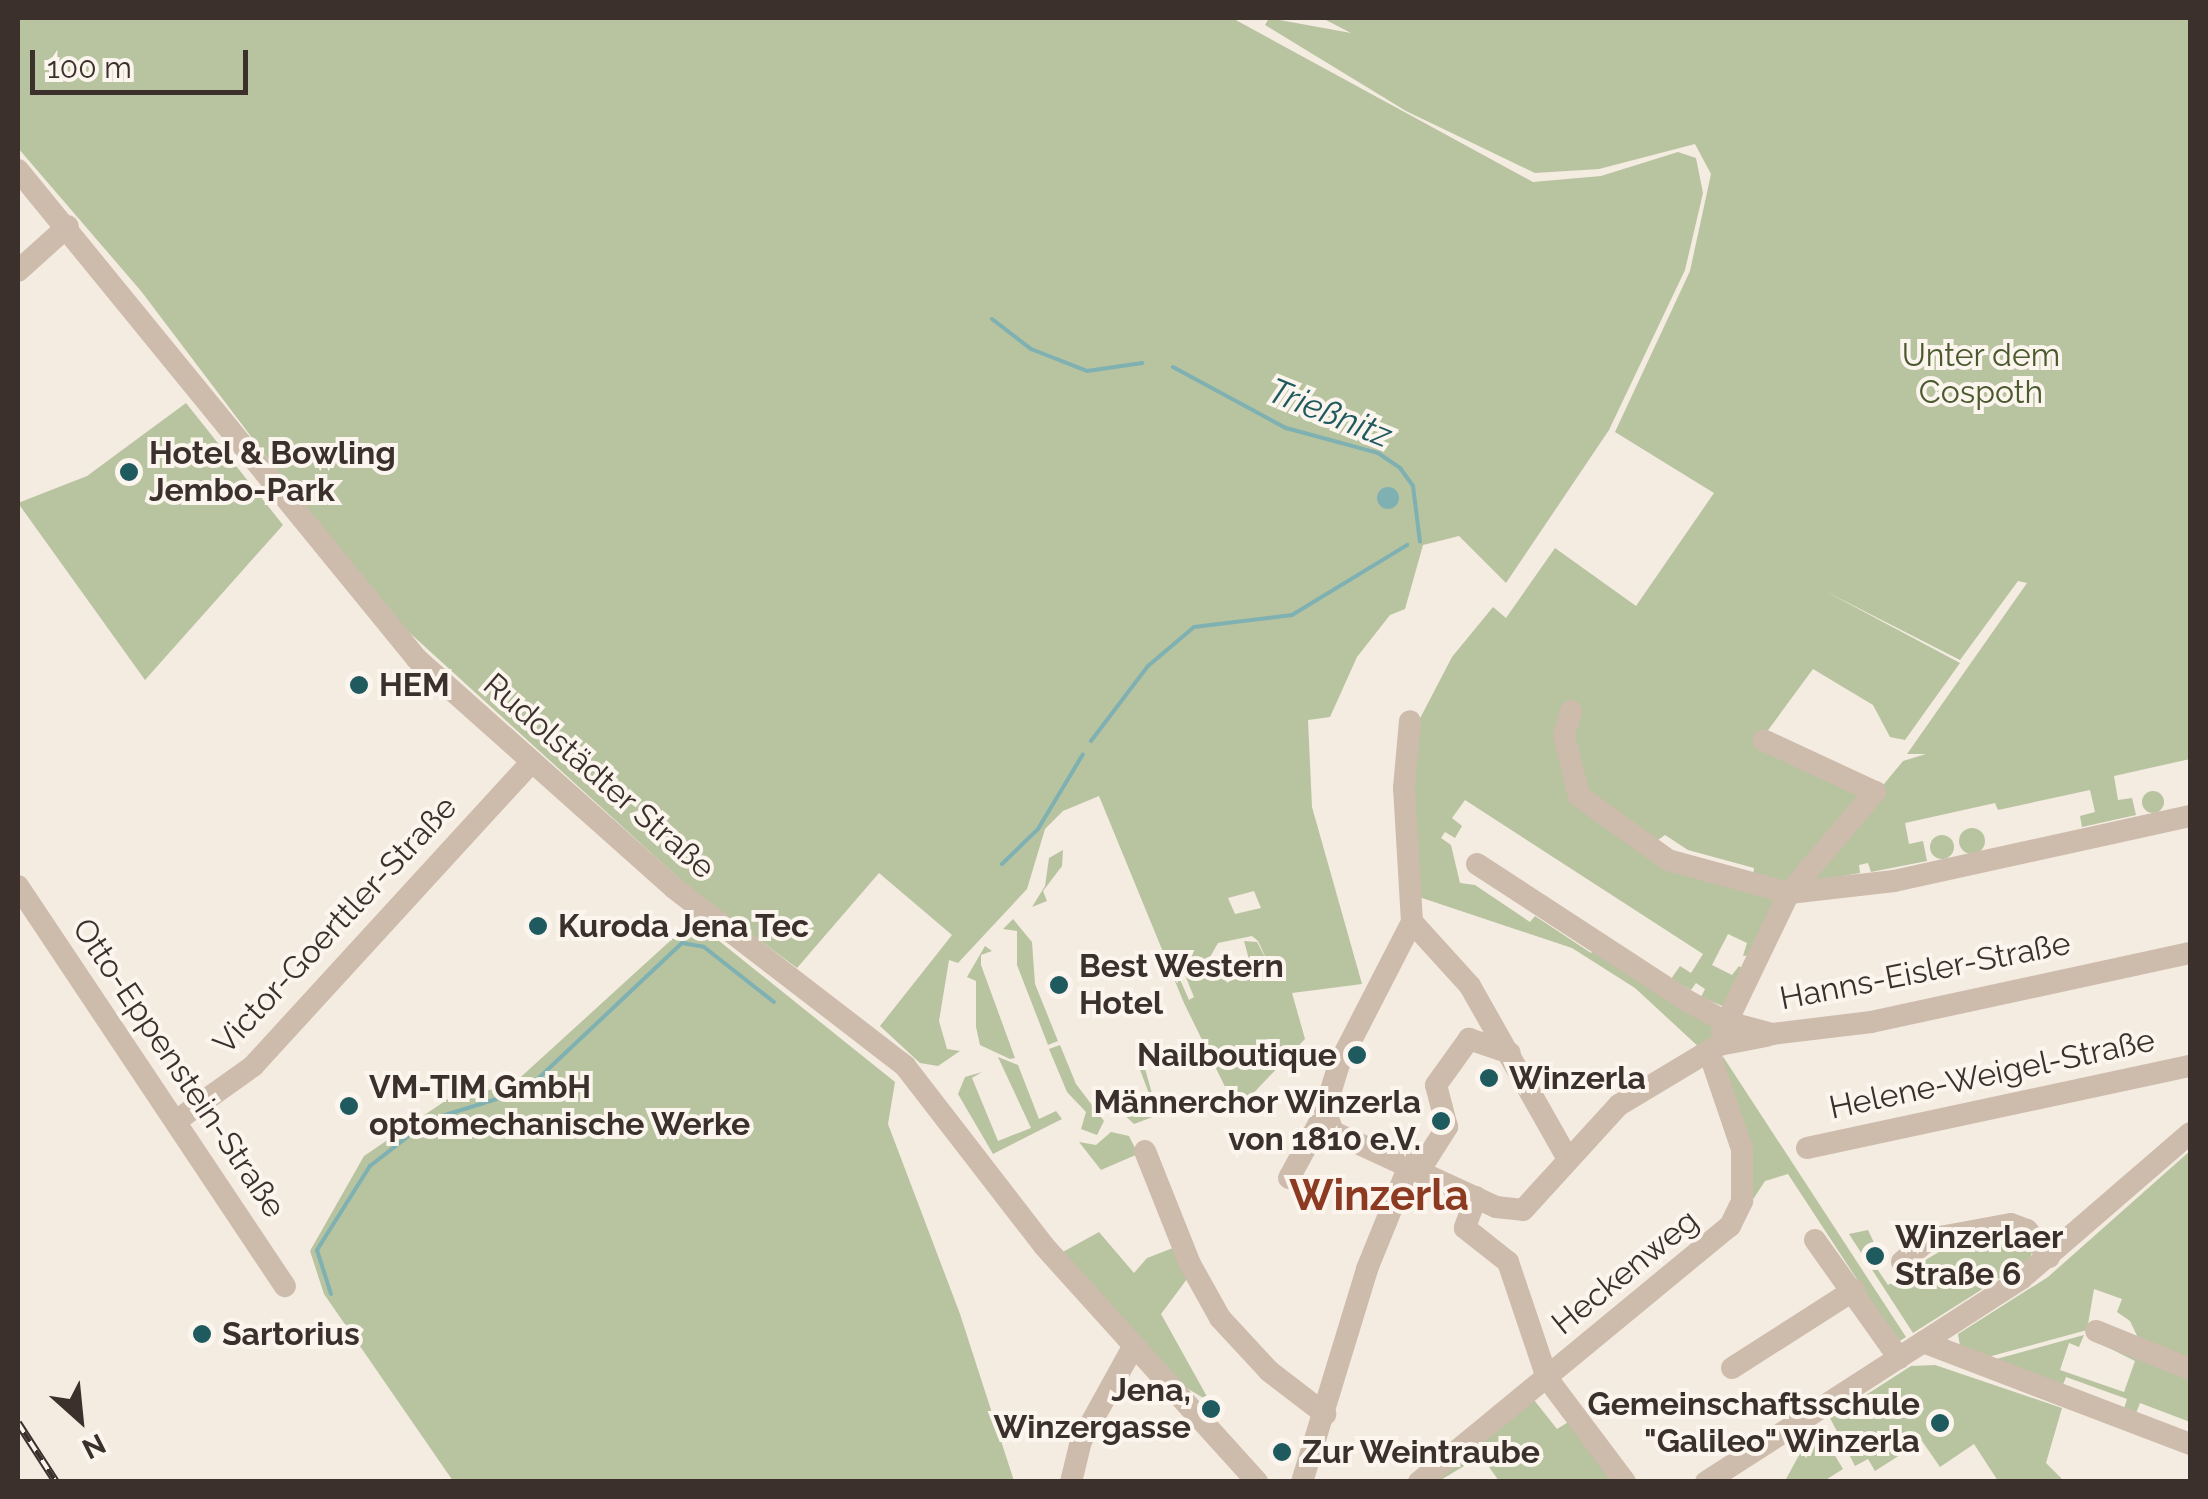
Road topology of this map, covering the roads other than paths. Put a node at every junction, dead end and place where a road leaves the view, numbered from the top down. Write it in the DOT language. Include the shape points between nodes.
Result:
graph roads {
  1 [pos="18,170"];
  2 [pos="68,226"];
  3 [pos="18,271"];
  4 [pos="1571,711"];
  5 [pos="1410,722"];
  6 [pos="1763,740"];
  7 [pos="532,761"];
  8 [pos="2190,816"];
  9 [pos="1477,864"];
  10 [pos="18,886"];
  11 [pos="1789,893"];
  12 [pos="1412,922"];
  13 [pos="2190,954"];
  14 [pos="1724,1021"];
  15 [pos="1772,1034"];
  16 [pos="1714,1049"];
  17 [pos="1510,1053"];
  18 [pos="2190,1066"];
  19 [pos="176,1122"];
  20 [pos="1333,1132"];
  21 [pos="2190,1133"];
  22 [pos="1807,1148"];
  23 [pos="1145,1151"];
  24 [pos="1568,1159"];
  25 [pos="1416,1165"];
  26 [pos="1290,1178"];
  27 [pos="1476,1198"];
  28 [pos="1816,1240"];
  29 [pos="2048,1258"];
  30 [pos="1902,1262"];
  31 [pos="285,1286"];
  32 [pos="1854,1290"];
  33 [pos="2096,1331"];
  34 [pos="1923,1342"];
  35 [pos="1134,1347"];
  36 [pos="1899,1358"];
  37 [pos="1732,1368"];
  38 [pos="2190,1368"];
  39 [pos="1546,1378"];
  40 [pos="1325,1414"];
  41 [pos="2190,1444"];
  42 [pos="1070,1482"];
  43 [pos="1257,1482"];
  44 [pos="1302,1482"];
  45 [pos="1419,1482"];
  46 [pos="1625,1482"];
  47 [pos="1706,1482"];
  1 -- 2 [label="street, Rudolstädter Straße"];
  2 -- 3 [label="street"];
  2 -- 7 [label="street, Rudolstädter Straße" via="354,590 416,658"];
  4 -- 11 [label="street" via="1564,735 1579,796 1668,860"];
  5 -- 12 [label="street" via="1404,788"];
  6 -- 11 [label="street" via="1876,792"];
  7 -- 19 [label="street, Victor-Goerttler-Straße" via="252,1066"];
  7 -- 35 [label="street, Rudolstädter Straße" via="674,888 905,1066 1044,1246"];
  8 -- 11 [label="street" via="1894,880"];
  9 -- 14 [label="street, Hanns-Eisler-Straße"];
  10 -- 19 [label="street, Otto-Eppenstein-Straße"];
  11 -- 14 [label="street"];
  12 -- 17 [label="street" via="1466,980"];
  12 -- 20 [label="street" via="1339,1064 1324,1116"];
  13 -- 15 [label="street, Hanns-Eisler-Straße" via="1870,1022"];
  14 -- 15 [label="street, Hanns-Eisler-Straße"];
  14 -- 16 [label="street"];
  15 -- 16 [label="street"];
  16 -- 24 [label="street" via="1619,1105"];
  16 -- 39 [label="street, Heckenweg" via="1742,1149 1736,1216 1711,1247"];
  17 -- 24 [label="street"];
  17 -- 25 [label="street" via="1469,1039 1436,1085 1447,1126"];
  18 -- 22 [label="street, Helene-Weigel-Straße"];
  19 -- 31 [label="street, Otto-Eppenstein-Straße"];
  20 -- 25 [label="street"];
  20 -- 26 [label="street" via="1318,1125"];
  21 -- 29 [label="street"];
  23 -- 40 [label="street" via="1190,1264 1220,1318 1269,1371"];
  24 -- 27 [label="street" via="1526,1208 1509,1211"];
  25 -- 27 [label="street"];
  25 -- 40 [label="street" via="1368,1268"];
  27 -- 39 [label="street" via="1465,1227 1509,1264"];
  28 -- 32 [label="street"];
  29 -- 30 [label="street" via="2027,1230 2011,1224 1930,1239"];
  29 -- 34 [label="street"];
  32 -- 36 [label="street"];
  32 -- 37 [label="street"];
  33 -- 38 [label="street"];
  34 -- 36 [label="street"];
  34 -- 41 [label="street"];
  35 -- 42 [label="street" via="1081,1441"];
  35 -- 43 [label="street, Rudolstädter Straße"];
  36 -- 47 [label="street"];
  39 -- 45 [label="street, Heckenweg"];
  39 -- 46 [label="street"];
  40 -- 44 [label="street"];
}
